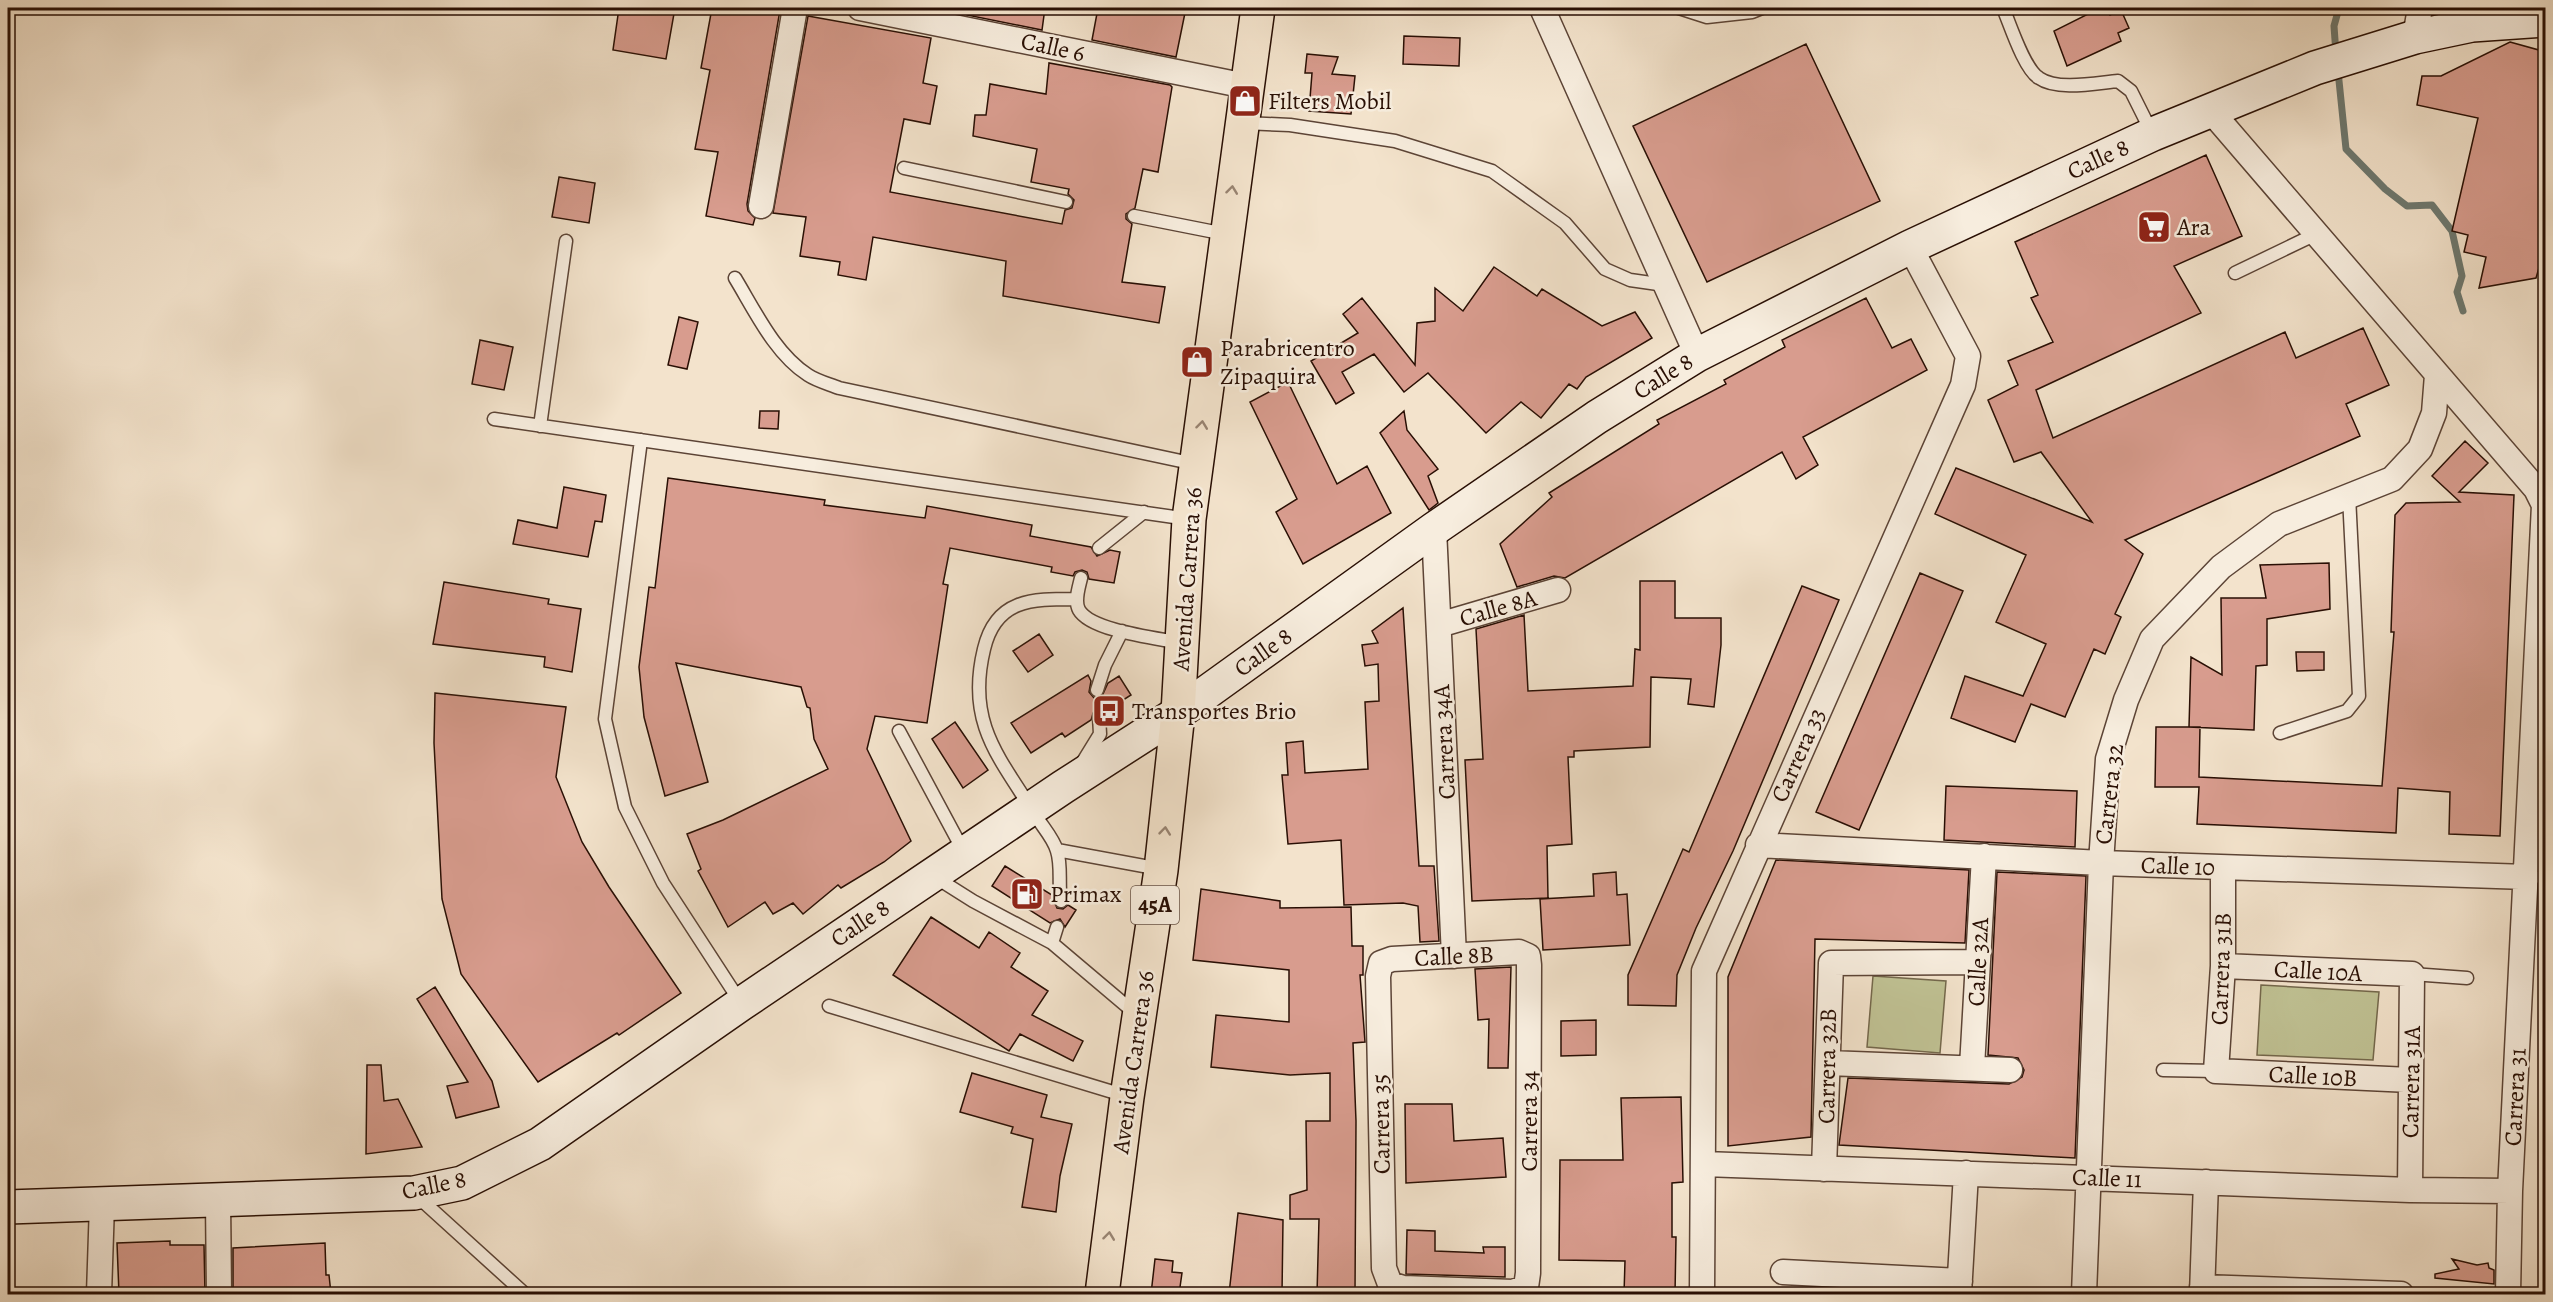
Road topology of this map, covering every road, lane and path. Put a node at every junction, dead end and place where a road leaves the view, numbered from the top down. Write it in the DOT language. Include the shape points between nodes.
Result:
graph roads {
  1 [pos="795,8"];
  2 [pos="860,8"];
  3 [pos="1258,8"];
  4 [pos="1542,8"];
  5 [pos="1679,8"];
  6 [pos="1762,8"];
  7 [pos="2002,8"];
  8 [pos="929,14"];
  9 [pos="2546,20"];
  10 [pos="2418,22"];
  11 [pos="1246,86"];
  12 [pos="2210,110"];
  13 [pos="1241,123"];
  14 [pos="2153,134"];
  15 [pos="904,168"];
  16 [pos="1066,202"];
  17 [pos="761,206"];
  18 [pos="1134,216"];
  19 [pos="1227,234"];
  20 [pos="2316,234"];
  21 [pos="566,241"];
  22 [pos="1910,247"];
  23 [pos="2235,273"];
  24 [pos="735,278"];
  25 [pos="1665,285"];
  26 [pos="1697,355"];
  27 [pos="2437,375"];
  28 [pos="494,419"];
  29 [pos="540,426"];
  30 [pos="641,440"];
  31 [pos="1196,464"];
  32 [pos="2349,496"];
  33 [pos="2544,505"];
  34 [pos="1144,513"];
  35 [pos="1189,519"];
  36 [pos="1434,529"];
  37 [pos="1099,548"];
  38 [pos="1081,578"];
  39 [pos="1558,590"];
  40 [pos="1077,599"];
  41 [pos="1438,625"];
  42 [pos="1122,631"];
  43 [pos="1183,644"];
  44 [pos="2541,678"];
  45 [pos="1097,690"];
  46 [pos="1178,713"];
  47 [pos="1098,716"];
  48 [pos="899,731"];
  49 [pos="2280,733"];
  50 [pos="1063,787"];
  51 [pos="1031,808"];
  52 [pos="1758,845"];
  53 [pos="1057,850"];
  54 [pos="964,853"];
  55 [pos="1984,856"];
  56 [pos="2100,863"];
  57 [pos="2223,868"];
  58 [pos="1161,870"];
  59 [pos="932,875"];
  60 [pos="2527,877"];
  61 [pos="1061,901"];
  62 [pos="1057,927"];
  63 [pos="1052,943"];
  64 [pos="1454,956"];
  65 [pos="1528,956"];
  66 [pos="1978,962"];
  67 [pos="1381,963"];
  68 [pos="2223,966"];
  69 [pos="2412,974"];
  70 [pos="2467,978"];
  71 [pos="741,1004"];
  72 [pos="829,1006"];
  73 [pos="1139,1016"];
  74 [pos="1828,1063"];
  75 [pos="1972,1067"];
  76 [pos="2010,1070"];
  77 [pos="2163,1070"];
  78 [pos="2216,1071"];
  79 [pos="2410,1080"];
  80 [pos="1127,1096"];
  81 [pos="1704,1164"];
  82 [pos="1824,1168"];
  83 [pos="1966,1173"];
  84 [pos="2089,1178"];
  85 [pos="2206,1182"];
  86 [pos="2410,1190"];
  87 [pos="2510,1191"];
  88 [pos="414,1193"];
  89 [pos="218,1201"];
  90 [pos="102,1204"];
  91 [pos="8,1207"];
  92 [pos="1783,1272"];
  93 [pos="1390,1284"];
  94 [pos="1834,1285"];
  95 [pos="1960,1288"];
  96 [pos="2202,1291"];
  97 [pos="99,1294"];
  98 [pos="219,1294"];
  99 [pos="525,1294"];
  100 [pos="1102,1294"];
  101 [pos="1702,1294"];
  102 [pos="2084,1294"];
  103 [pos="2402,1294"];
  104 [pos="2508,1294"];
  1 -- 17 [label="street"];
  2 -- 8 [label="street, Calle 6"];
  3 -- 11 [label="main road, Avenida Carrera 36 / 45A"];
  4 -- 25 [label="street"];
  5 -- 6 [label="lane" via="1707,17"];
  7 -- 14 [label="lane" via="2038,78 2065,86 2118,81 2131,91"];
  8 -- 11 [label="street, Calle 6"];
  9 -- 10 [label="main road, Calle 8" via="2472,26"];
  10 -- 12 [label="main road, Calle 8" via="2378,47"];
  11 -- 13 [label="main road, Avenida Carrera 36 / 45A"];
  12 -- 14 [label="main road, Calle 8"];
  12 -- 20 [label="street"];
  19 -- 13 [label="main road, Avenida Carrera 36 / 45A, one-way"];
  13 -- 25 [label="lane" via="1290,125 1395,141 1492,171 1565,224 1605,269 1630,280"];
  14 -- 22 [label="main road, Calle 8"];
  15 -- 16 [label="lane"];
  18 -- 19 [label="lane"];
  31 -- 19 [label="main road, Avenida Carrera 36 / 45A, one-way"];
  20 -- 23 [label="lane"];
  20 -- 27 [label="street"];
  21 -- 29 [label="lane"];
  22 -- 26 [label="main road, Calle 8"];
  22 -- 52 [label="street, Carrera 33" via="1968,356 1963,385"];
  24 -- 31 [label="lane" via="787,357 809,375 839,388"];
  25 -- 26 [label="street"];
  26 -- 36 [label="main road, Calle 8" via="1597,417"];
  27 -- 32 [label="street, Carrera 32" via="2434,413 2420,449 2392,479"];
  27 -- 33 [label="street" via="2536,489"];
  28 -- 29 [label="lane"];
  29 -- 30 [label="lane"];
  30 -- 34 [label="lane"];
  30 -- 71 [label="lane" via="604,719 625,807 663,883"];
  31 -- 35 [label="main road, Avenida Carrera 36 / 45A"];
  32 -- 49 [label="lane" via="2359,696 2347,711"];
  32 -- 56 [label="street, Carrera 32" via="2279,524 2221,567 2152,639 2126,700 2108,759"];
  33 -- 44 [label="street, Carrera 31"];
  34 -- 35 [label="lane"];
  34 -- 37 [label="lane"];
  35 -- 43 [label="main road, Avenida Carrera 36 / 45A"];
  36 -- 41 [label="street, Carrera 34A"];
  36 -- 46 [label="main road, Calle 8"];
  38 -- 40 [label="lane"];
  39 -- 41 [label="street, Calle 8A"];
  40 -- 42 [label="lane" via="1079,610 1092,623"];
  40 -- 51 [label="lane" via="1040,599 1015,605 999,615 987,636 980,665 979,705 987,738"];
  41 -- 64 [label="street, Carrera 34A"];
  42 -- 43 [label="lane"];
  42 -- 45 [label="lane"];
  43 -- 46 [label="main road, Avenida Carrera 36 / 45A"];
  44 -- 60 [label="street, Carrera 31"];
  46 -- 50 [label="main road, Calle 8"];
  58 -- 46 [label="main road, Avenida Carrera 36 / 45A, one-way"];
  47 -- 50 [label="lane" via="1100,734"];
  48 -- 54 [label="lane"];
  50 -- 51 [label="main road, Calle 8"];
  51 -- 53 [label="lane"];
  51 -- 54 [label="main road, Calle 8"];
  52 -- 55 [label="street, Calle 10"];
  52 -- 81 [label="street, Carrera 33" via="1704,971"];
  53 -- 58 [label="lane"];
  53 -- 61 [label="lane"];
  54 -- 59 [label="main road, Calle 8"];
  55 -- 56 [label="street, Calle 10"];
  55 -- 66 [label="street, Calle 32A"];
  56 -- 57 [label="street, Calle 10"];
  56 -- 84 [label="street, Carrera 32"];
  57 -- 60 [label="street, Calle 10"];
  57 -- 68 [label="street, Carrera 31B"];
  58 -- 73 [label="main road, Avenida Carrera 36 / 45A"];
  59 -- 63 [label="lane"];
  59 -- 71 [label="main road, Calle 8"];
  60 -- 87 [label="street, Carrera 31"];
  62 -- 63 [label="lane"];
  63 -- 73 [label="lane"];
  64 -- 65 [label="street, Calle 8B" via="1519,952"];
  64 -- 67 [label="street, Calle 8B"];
  65 -- 93 [label="street, Carrera 34" via="1526,1287 1513,1292 1403,1288"];
  66 -- 74 [label="street, Carrera 32B" via="1831,963"];
  66 -- 75 [label="street, Calle 32A"];
  67 -- 93 [label="street, Carrera 35" via="1378,976 1384,1268"];
  68 -- 69 [label="street, Calle 10A"];
  68 -- 78 [label="street, Carrera 31B"];
  69 -- 70 [label="lane"];
  69 -- 79 [label="street, Carrera 31A"];
  71 -- 88 [label="main road, Calle 8" via="540,1144 462,1183"];
  72 -- 80 [label="lane"];
  73 -- 80 [label="main road, Avenida Carrera 36 / 45A"];
  74 -- 75 [label="street"];
  74 -- 82 [label="street, Carrera 32B"];
  75 -- 76 [label="street"];
  77 -- 78 [label="lane"];
  78 -- 79 [label="street, Calle 10B"];
  79 -- 86 [label="street, Carrera 31A"];
  100 -- 80 [label="main road, Avenida Carrera 36 / 45A, one-way"];
  81 -- 82 [label="street, Calle 11"];
  81 -- 101 [label="street, Carrera 33"];
  82 -- 83 [label="street, Calle 11"];
  83 -- 84 [label="street, Calle 11"];
  83 -- 95 [label="street"];
  84 -- 85 [label="street, Calle 11"];
  84 -- 102 [label="street, Carrera 32"];
  85 -- 86 [label="street, Calle 11"];
  85 -- 96 [label="street"];
  86 -- 87 [label="street, Calle 11"];
  87 -- 104 [label="street, Carrera 31"];
  88 -- 89 [label="main road, Calle 8"];
  88 -- 99 [label="lane"];
  89 -- 90 [label="main road, Calle 8"];
  89 -- 98 [label="street"];
  90 -- 91 [label="main road, Calle 8"];
  90 -- 97 [label="street"];
  92 -- 94 [label="street"];
  94 -- 95 [label="street"];
  96 -- 103 [label="street"];
}
